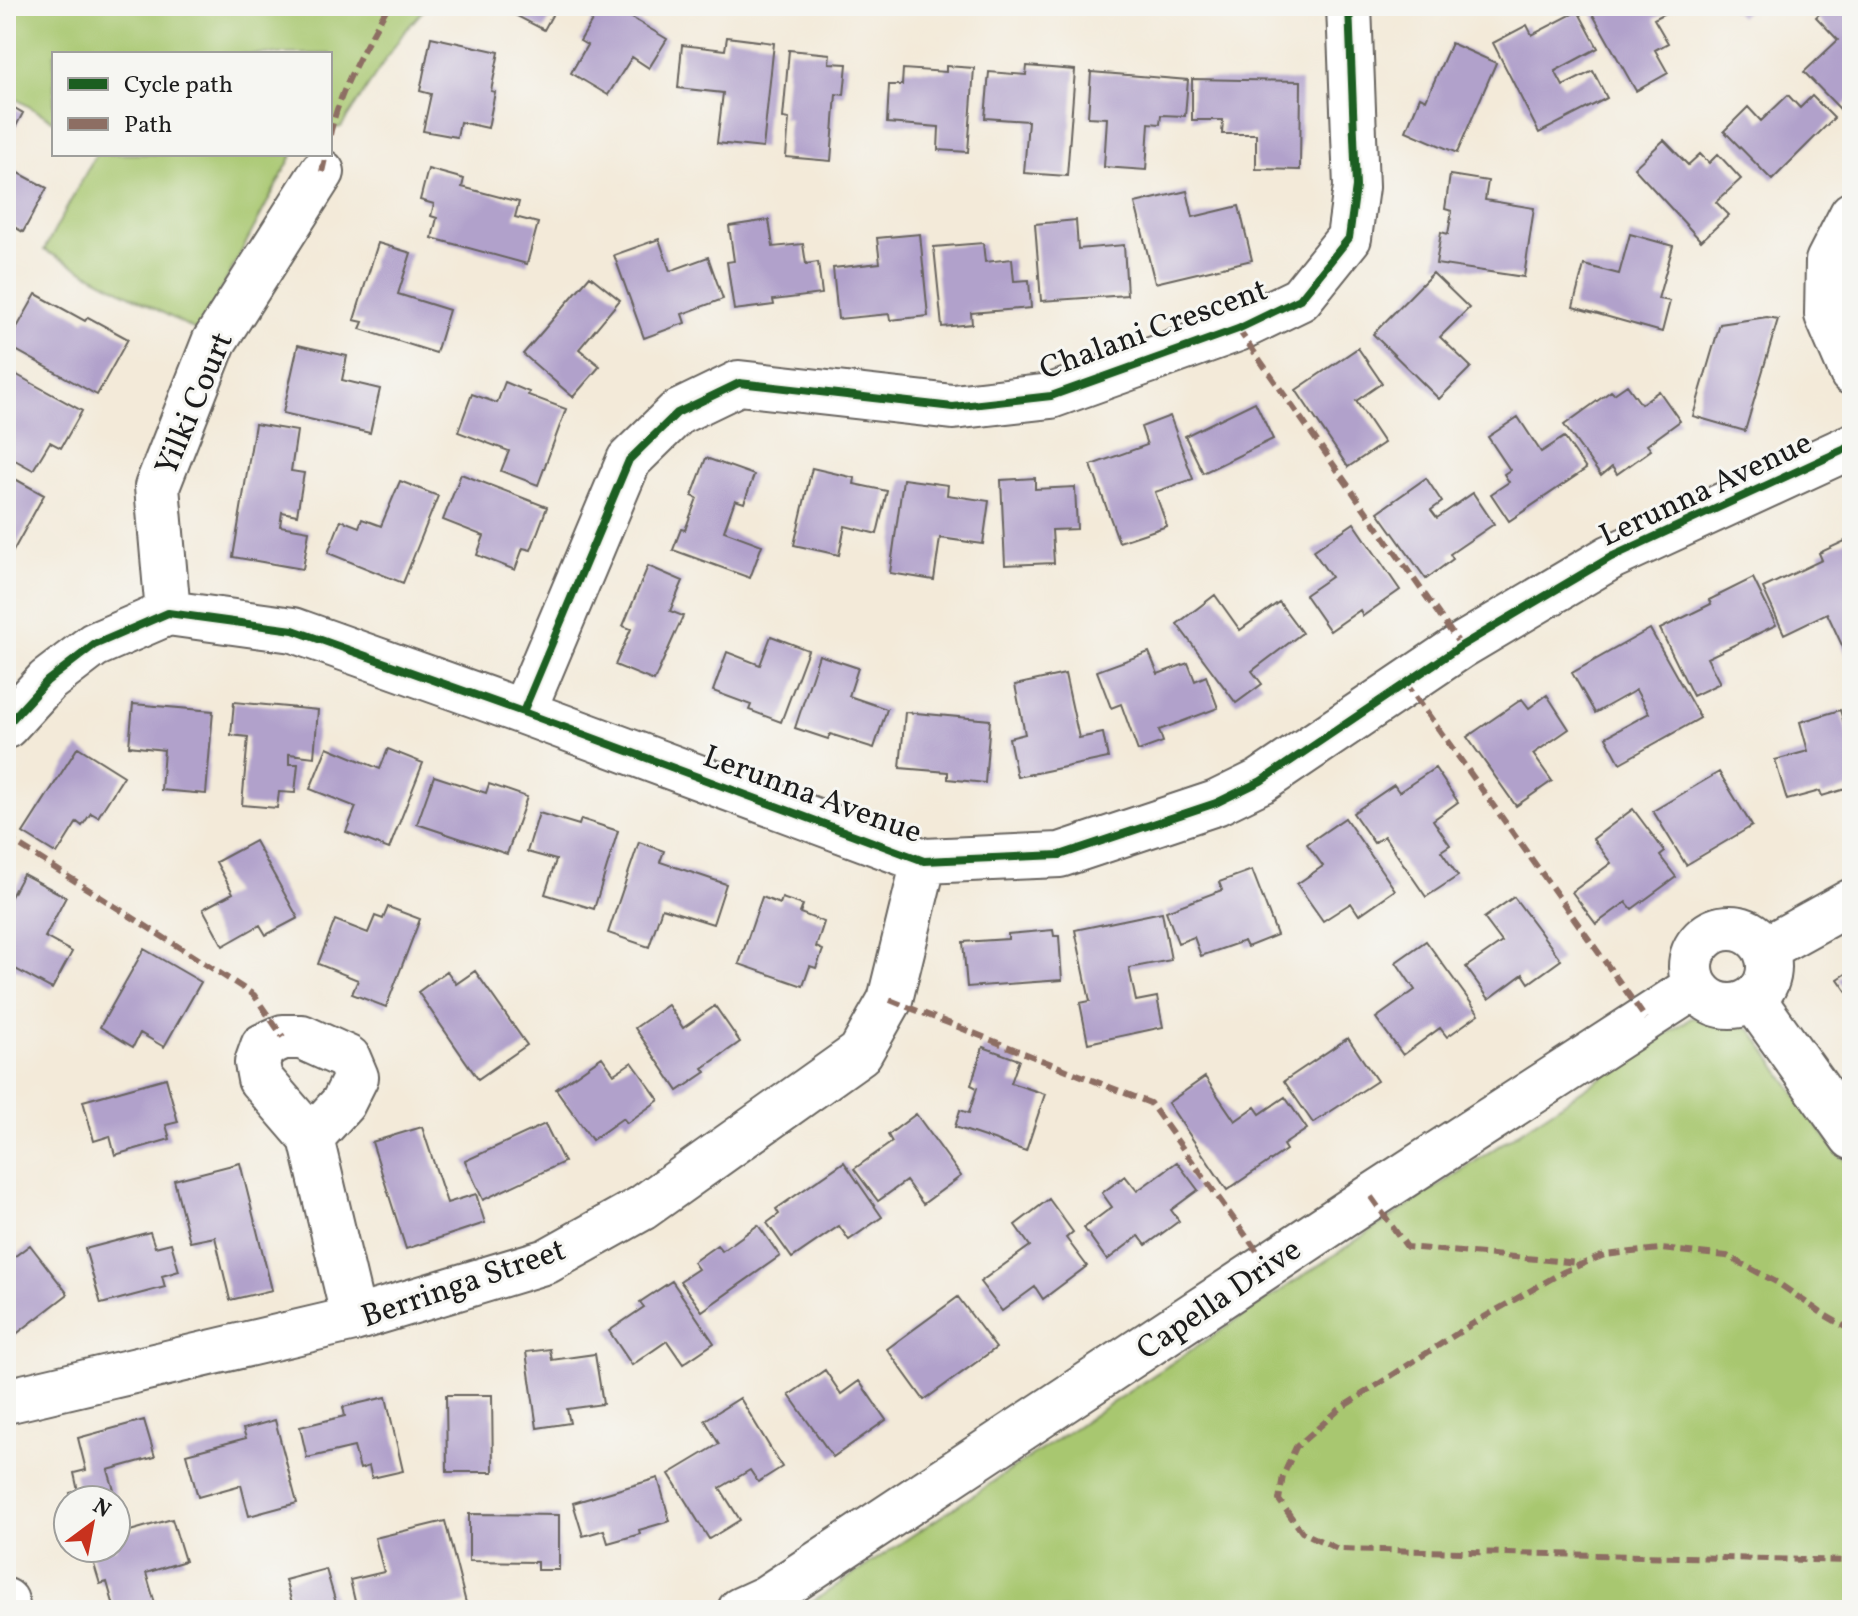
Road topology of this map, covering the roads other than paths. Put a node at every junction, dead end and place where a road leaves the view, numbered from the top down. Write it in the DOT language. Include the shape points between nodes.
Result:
graph roads {
  1 [pos="1349,6"];
  2 [pos="322,172"];
  3 [pos="1852,214"];
  4 [pos="1852,373"];
  5 [pos="1852,446"];
  6 [pos="168,613"];
  7 [pos="523,712"];
  8 [pos="6,726"];
  9 [pos="924,861"];
  10 [pos="1852,901"];
  11 [pos="1765,949"];
  12 [pos="1696,986"];
  13 [pos="1753,999"];
  14 [pos="1852,1137"];
  15 [pos="311,1138"];
  16 [pos="354,1319"];
  17 [pos="6,1401"];
  18 [pos="6,1601"];
  19 [pos="8,1610"];
  20 [pos="740,1610"];
  1 -- 7 [label="street, Chalani Crescent" via="1356,187 1349,238 1300,299 1238,329 1051,396 953,407 739,383 677,413 629,460"];
  2 -- 6 [label="street, Yilki Court" via="214,342 157,487"];
  3 -- 4 [label="street" via="1828,261 1827,315"];
  5 -- 9 [label="street, Lerunna Avenue" via="1611,557 1461,646 1261,781 1216,803 1060,855"];
  6 -- 7 [label="street, Lerunna Avenue" via="293,630"];
  6 -- 8 [label="street" via="94,645 47,681"];
  7 -- 9 [label="street, Lerunna Avenue"];
  9 -- 16 [label="street, Berringa Street" via="890,1000 860,1053 642,1208 547,1261"];
  10 -- 11 [label="street"];
  11 -- 12 [label="street" via="1736,927 1711,932 1691,962"];
  11 -- 13 [label="street" via="1770,971"];
  12 -- 13 [label="street" via="1728,1006"];
  12 -- 20 [label="street, Capella Drive" via="766,1598"];
  13 -- 14 [label="street"];
  15 -- 16 [label="street"];
  16 -- 17 [label="street, Berringa Street"];
  18 -- 19 [label="street"];
}
